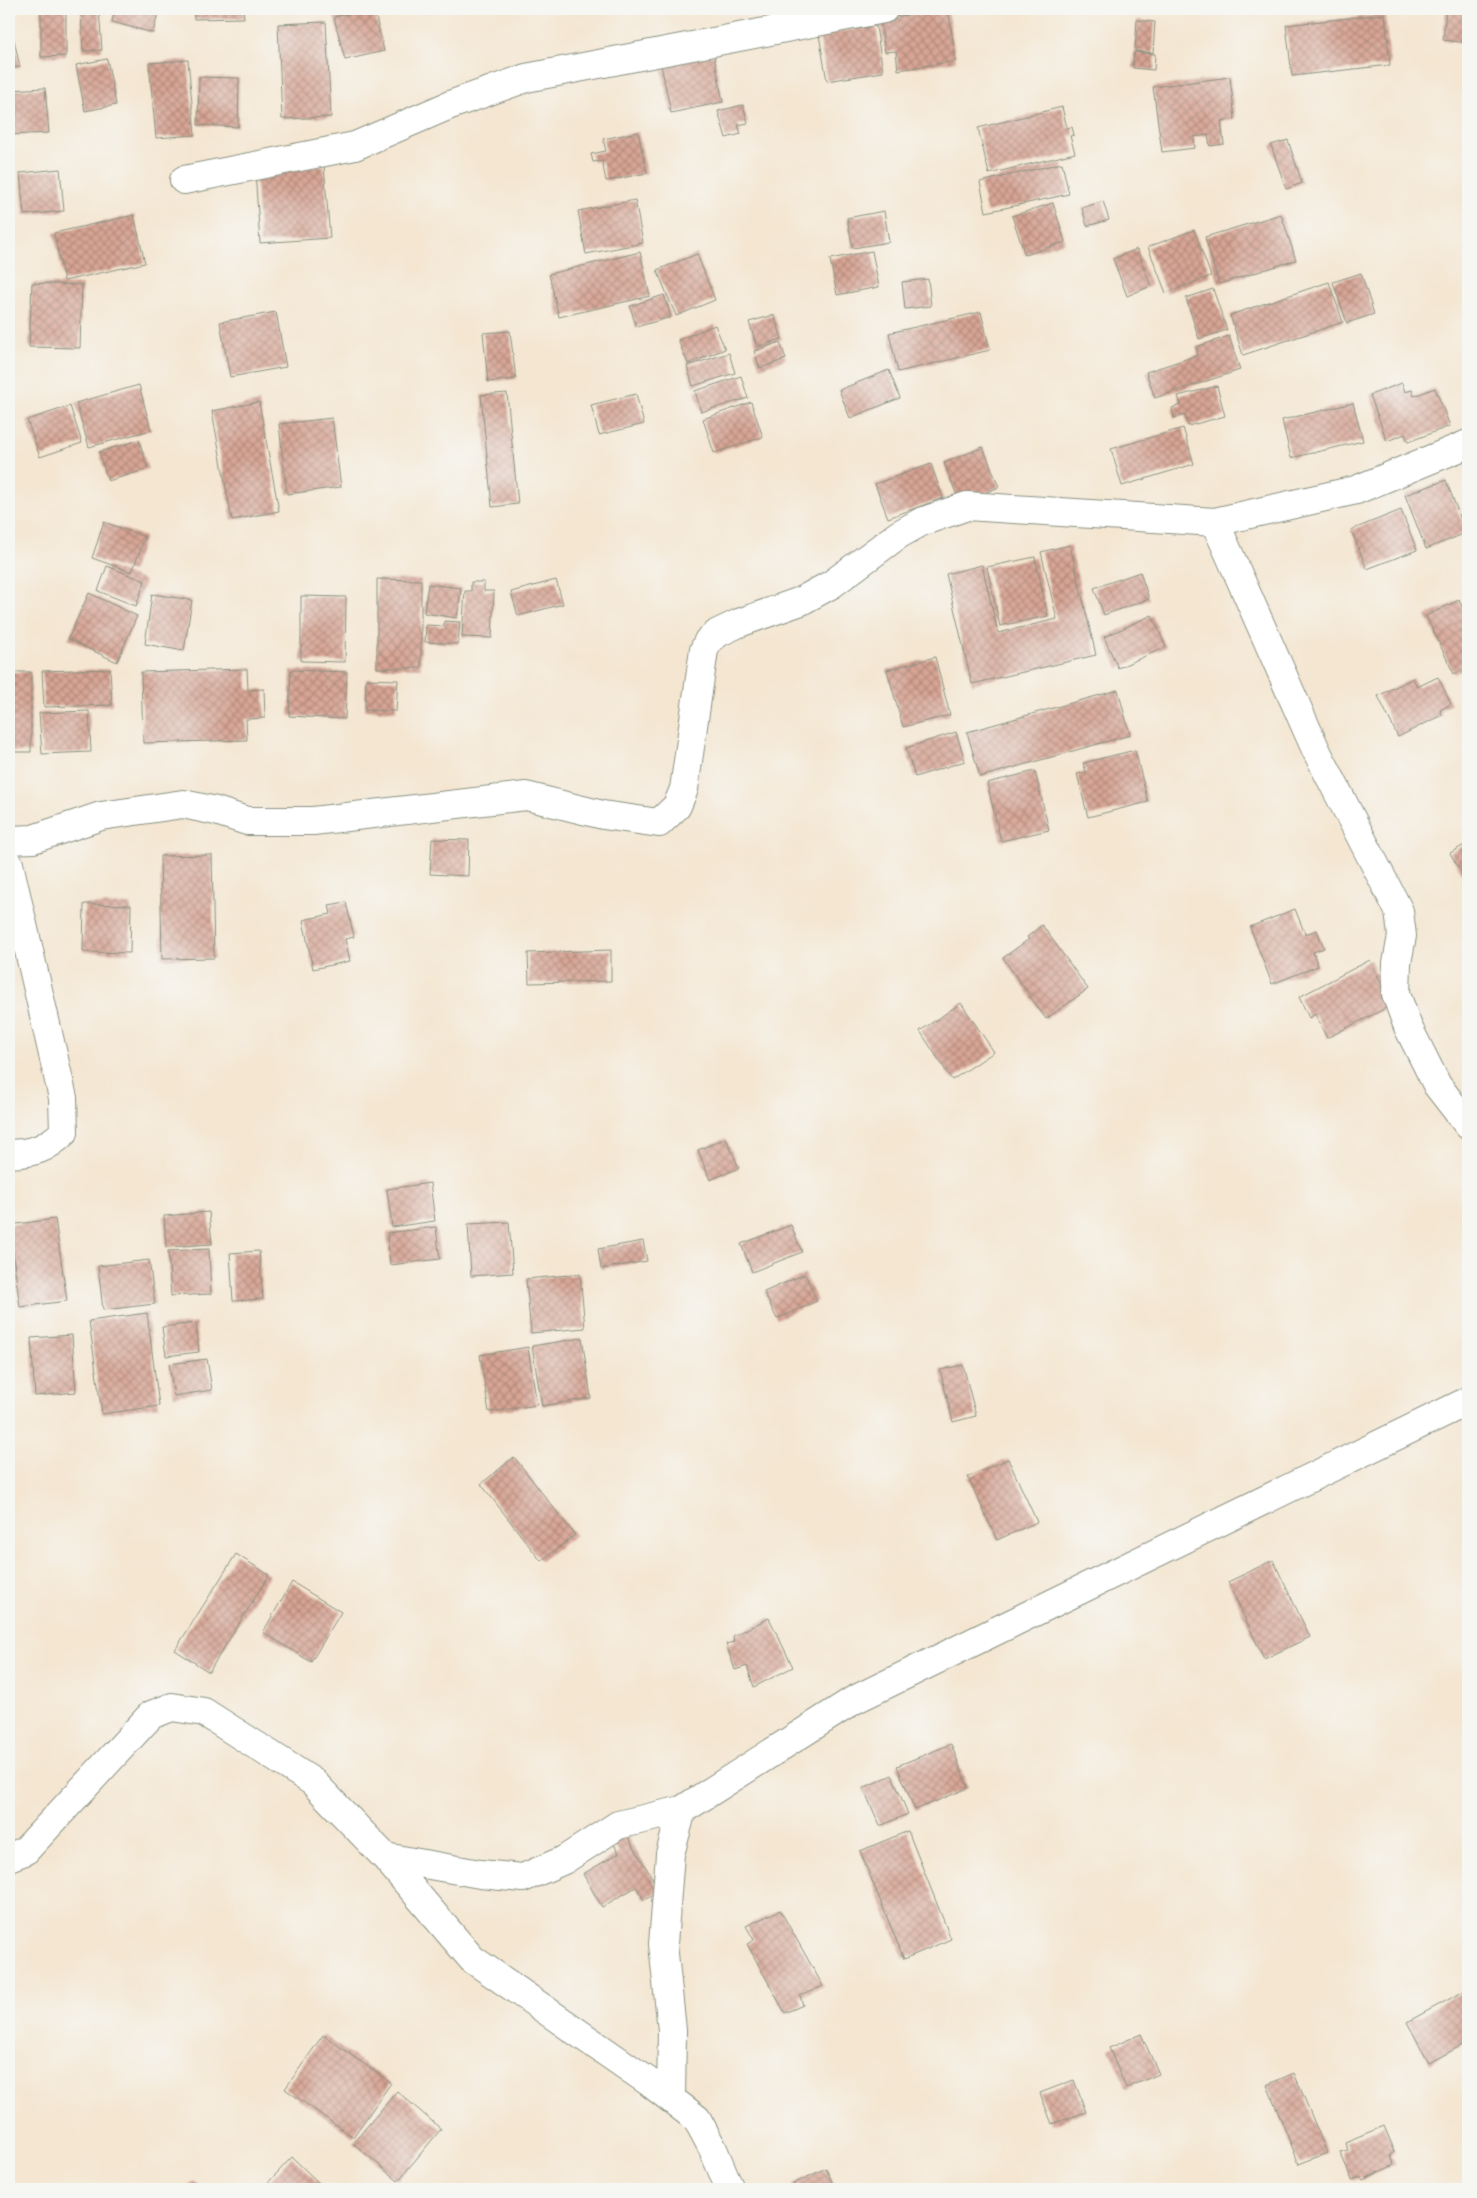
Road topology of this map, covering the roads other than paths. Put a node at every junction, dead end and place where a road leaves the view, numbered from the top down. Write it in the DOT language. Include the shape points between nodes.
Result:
graph roads {
  1 [pos="884,9"];
  2 [pos="184,180"];
  3 [pos="1468,444"];
  4 [pos="1215,522"];
  5 [pos="9,840"];
  6 [pos="9,864"];
  7 [pos="1468,1125"];
  8 [pos="9,1154"];
  9 [pos="1468,1401"];
  10 [pos="682,1810"];
  11 [pos="9,1857"];
  12 [pos="385,1857"];
  13 [pos="671,2099"];
  14 [pos="730,2189"];
  1 -- 2 [label="street" via="526,78 450,105 355,146"];
  3 -- 4 [label="street" via="1356,490"];
  4 -- 5 [label="street" via="967,506 921,522 832,584 801,601 739,623 708,641 704,650 684,789 677,806 658,823 603,815 526,796 313,821 247,821 183,804 101,816 33,839"];
  4 -- 7 [label="street" via="1316,750 1398,911 1402,936 1396,994 1408,1027 1437,1085"];
  6 -- 8 [label="street" via="63,1098 64,1132 50,1145 28,1154"];
  9 -- 10 [label="street" via="854,1700"];
  10 -- 12 [label="street" via="618,1825 564,1860 523,1878 480,1874"];
  10 -- 13 [label="street" via="670,1854 663,1944 672,2030"];
  11 -- 12 [label="street" via="25,1851 150,1715 172,1707 204,1712 313,1782"];
  12 -- 13 [label="street" via="472,1959"];
  13 -- 14 [label="street" via="697,2119"];
}
